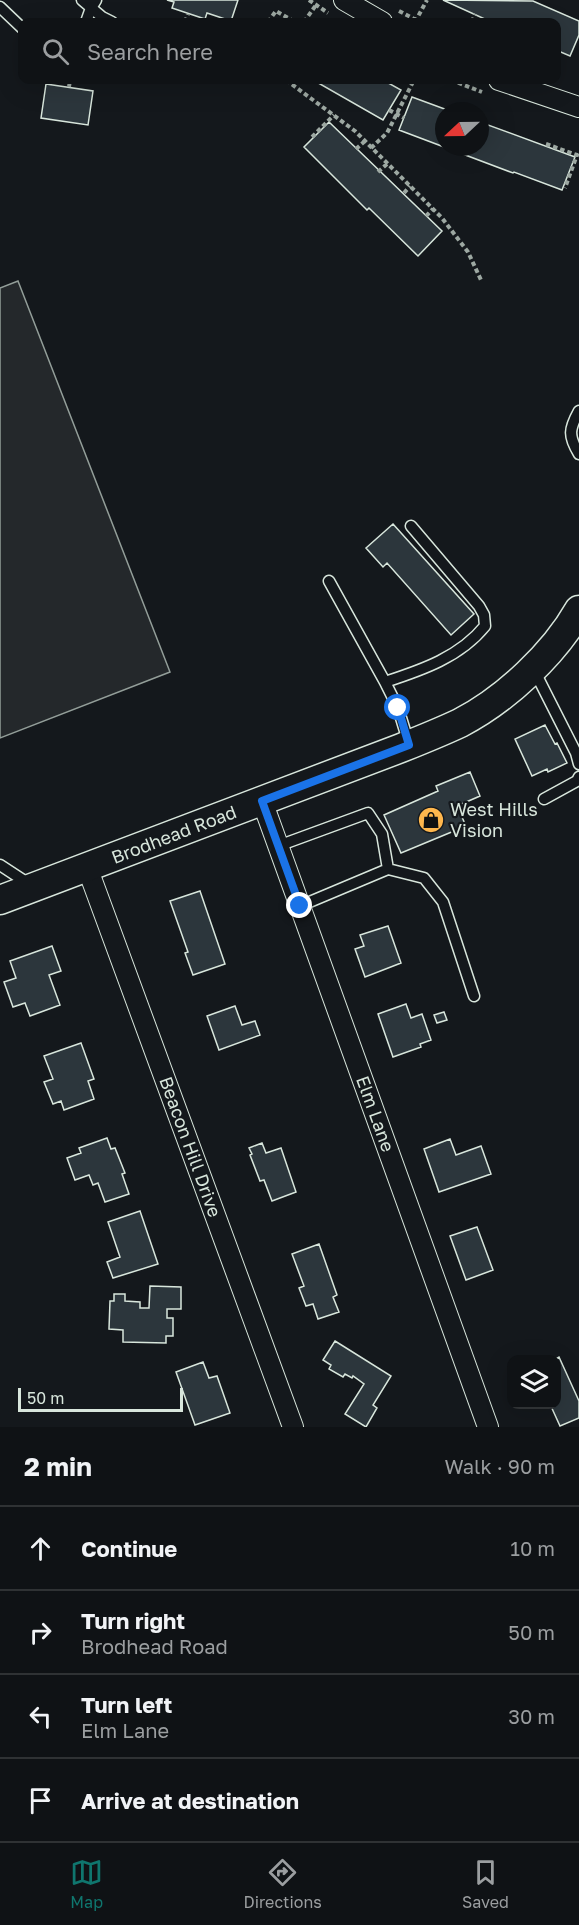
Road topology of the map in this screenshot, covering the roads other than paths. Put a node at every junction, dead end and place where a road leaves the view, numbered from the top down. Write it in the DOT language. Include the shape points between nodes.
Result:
graph roads {
  1 [pos="344,0"];
  2 [pos="90,3"];
  3 [pos="0,7"];
  4 [pos="87,18"];
  5 [pos="107,18"];
  6 [pos="375,18"];
  7 [pos="18,24"];
  8 [pos="511,84"];
  9 [pos="579,107"];
  10 [pos="579,411"];
  11 [pos="579,454"];
  12 [pos="411,526"];
  13 [pos="329,581"];
  14 [pos="579,610"];
  15 [pos="533,668"];
  16 [pos="385,682"];
  17 [pos="409,745"];
  18 [pos="579,764"];
  19 [pos="579,777"];
  20 [pos="544,799"];
  21 [pos="262,801"];
  22 [pos="278,846"];
  23 [pos="0,865"];
  24 [pos="87,867"];
  25 [pos="388,869"];
  26 [pos="34,887"];
  27 [pos="0,900"];
  28 [pos="300,906"];
  29 [pos="474,996"];
  30 [pos="293,1427"];
  31 [pos="488,1427"];
  1 -- 6 [label="street"];
  2 -- 4 [label="lane"];
  2 -- 5 [label="lane"];
  3 -- 7 [label="lane"];
  8 -- 9 [label="street"];
  10 -- 11 [label="lane" via="570,435"];
  12 -- 16 [label="lane" via="479,606 485,626 455,653 427,668"];
  13 -- 16 [label="lane"];
  14 -- 15 [label="main road, Brodhead Road"];
  15 -- 17 [label="main road, Brodhead Road" via="462,722"];
  15 -- 18 [label="lane"];
  16 -- 17 [label="lane"];
  17 -- 21 [label="main road, Brodhead Road"];
  19 -- 20 [label="lane"];
  21 -- 22 [label="street, Elm Lane"];
  21 -- 24 [label="main road, Brodhead Road"];
  22 -- 25 [label="lane" via="368,813 381,834"];
  22 -- 28 [label="street, Elm Lane"];
  23 -- 26 [label="lane"];
  24 -- 26 [label="main road, Brodhead Road"];
  24 -- 30 [label="street, Beacon Hill Drive"];
  25 -- 28 [label="lane"];
  25 -- 29 [label="lane" via="424,878 443,902"];
  26 -- 27 [label="main road, Brodhead Road"];
  28 -- 31 [label="street, Elm Lane"];
}
